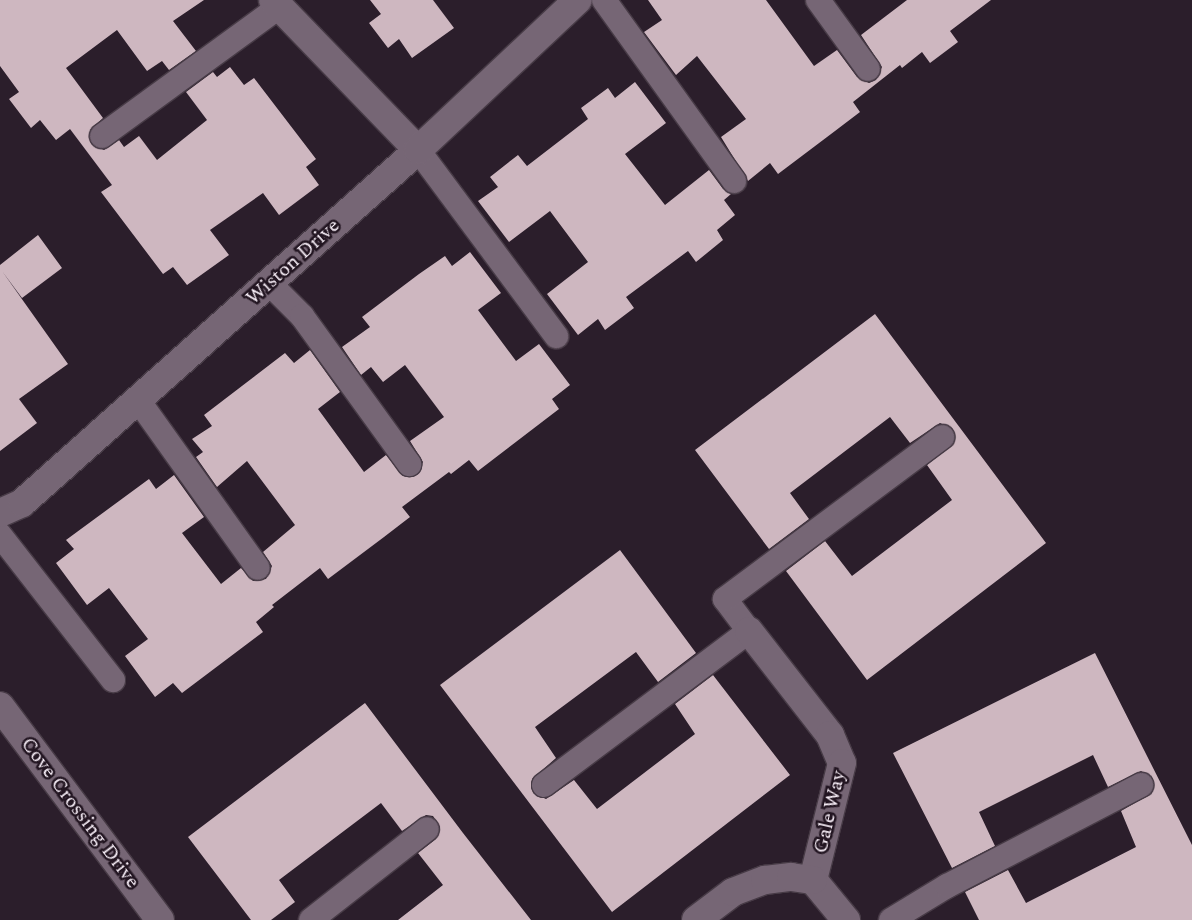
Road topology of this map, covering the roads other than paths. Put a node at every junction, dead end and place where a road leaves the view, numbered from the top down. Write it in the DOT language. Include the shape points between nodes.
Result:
graph roads {
  1 [pos="578,0"];
  2 [pos="604,0"];
  3 [pos="818,0"];
  4 [pos="276,4"];
  5 [pos="868,69"];
  6 [pos="102,136"];
  7 [pos="418,150"];
  8 [pos="734,181"];
  9 [pos="269,283"];
  10 [pos="556,336"];
  11 [pos="138,400"];
  12 [pos="942,437"];
  13 [pos="409,464"];
  14 [pos="0,513"];
  15 [pos="0,535"];
  16 [pos="258,568"];
  17 [pos="749,631"];
  18 [pos="113,680"];
  19 [pos="0,706"];
  20 [pos="544,785"];
  21 [pos="1141,785"];
  22 [pos="428,829"];
  23 [pos="813,880"];
  24 [pos="160,920"];
  25 [pos="311,920"];
  26 [pos="696,920"];
  27 [pos="846,920"];
  28 [pos="891,920"];
  1 -- 7 [label="street, Wiston Drive"];
  2 -- 8 [label="lane"];
  3 -- 5 [label="lane"];
  4 -- 6 [label="lane"];
  4 -- 7 [label="street"];
  7 -- 9 [label="street, Wiston Drive"];
  7 -- 10 [label="lane"];
  9 -- 11 [label="street, Wiston Drive"];
  9 -- 13 [label="lane" via="302,316"];
  11 -- 14 [label="street, Wiston Drive" via="22,503"];
  11 -- 16 [label="lane"];
  12 -- 17 [label="lane" via="725,599"];
  15 -- 18 [label="lane"];
  17 -- 20 [label="lane"];
  17 -- 23 [label="street, Gale Way" via="830,735 842,762"];
  19 -- 24 [label="street, Cove Crossing Drive"];
  21 -- 28 [label="lane" via="947,886"];
  22 -- 25 [label="lane"];
  23 -- 26 [label="street" via="792,877 765,880 733,892"];
  23 -- 27 [label="street, Gale Way"];
}
